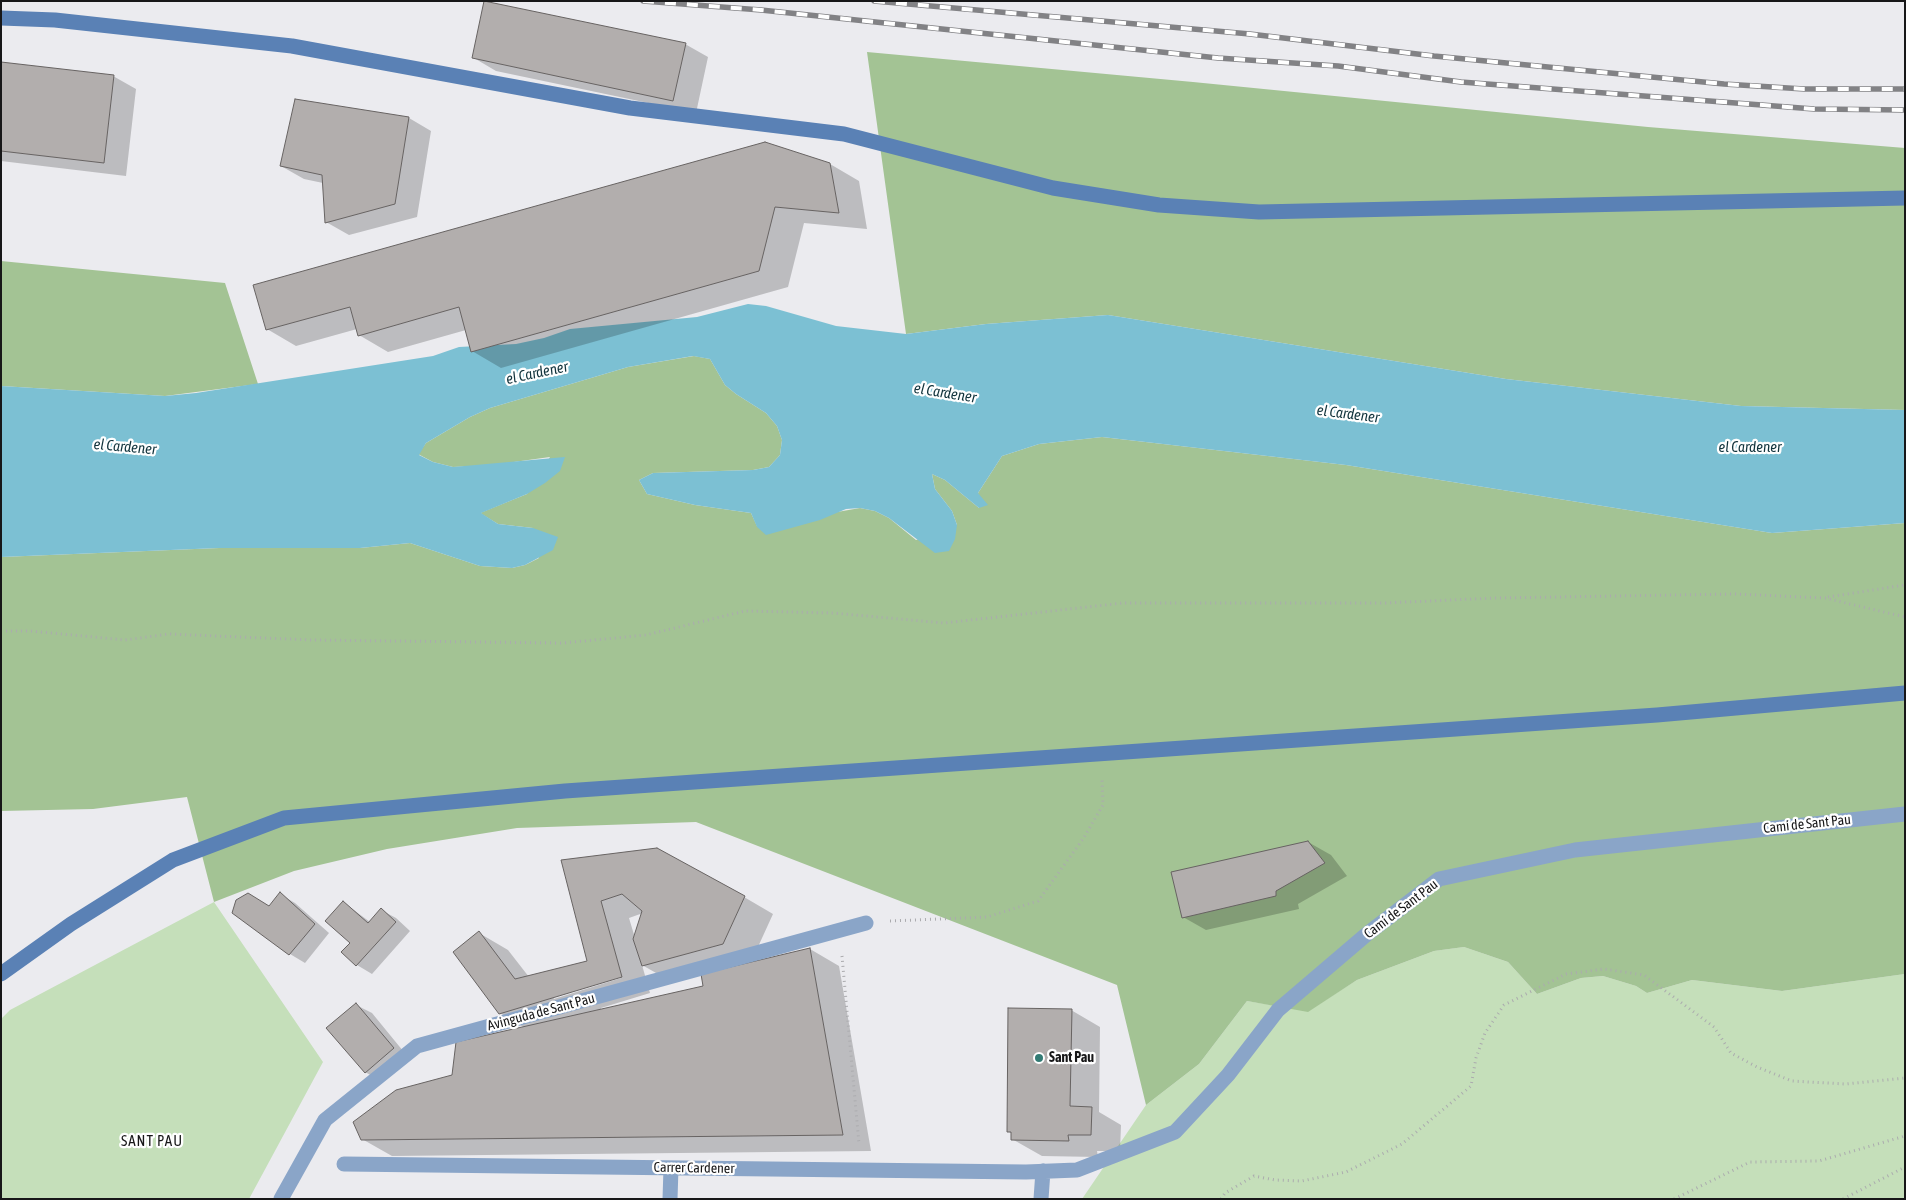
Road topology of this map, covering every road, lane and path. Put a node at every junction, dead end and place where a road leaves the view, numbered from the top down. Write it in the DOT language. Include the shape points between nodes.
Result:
graph roads {
  1 [pos="1,18"];
  2 [pos="1905,198"];
  3 [pos="1905,585"];
  4 [pos="1825,598"];
  5 [pos="1905,617"];
  6 [pos="1,631"];
  7 [pos="1905,693"];
  8 [pos="1101,754"];
  9 [pos="1905,814"];
  10 [pos="866,923"];
  11 [pos="840,931"];
  12 [pos="1,974"];
  13 [pos="1905,1078"];
  14 [pos="1905,1136"];
  15 [pos="344,1164"];
  16 [pos="1905,1167"];
  17 [pos="671,1168"];
  18 [pos="861,1170"];
  19 [pos="1043,1171"];
  20 [pos="281,1199"];
  21 [pos="670,1199"];
  22 [pos="1041,1199"];
  23 [pos="1221,1199"];
  24 [pos="1674,1199"];
  25 [pos="1843,1199"];
  1 -- 2 [label="main road" via="55,20 292,46 630,108 844,134 1053,188 1159,205 1259,212"];
  3 -- 4 [label="path"];
  4 -- 5 [label="path"];
  4 -- 6 [label="path" via="1736,594 1386,603 1123,603 944,624 832,613 745,611 646,635 563,643 312,640 169,634 125,640"];
  7 -- 8 [label="main road" via="1647,716"];
  8 -- 10 [label="path" via="1103,805 1083,840 1038,901 987,916"];
  8 -- 12 [label="main road" via="565,791 284,818 173,860 71,924"];
  9 -- 19 [label="street, Camí de Sant Pau" via="1575,850 1438,879 1278,1010 1228,1075 1175,1132 1077,1170"];
  10 -- 11 [label="street, Avinguda de Sant Pau"];
  11 -- 18 [label="path"];
  11 -- 20 [label="street, Avinguda de Sant Pau" via="416,1046 325,1120"];
  13 -- 23 [label="path" via="1845,1084 1792,1080 1756,1067 1731,1053 1714,1027 1644,975 1604,968 1566,974 1504,1005 1485,1033 1471,1086 1402,1144 1346,1172 1302,1181 1254,1176 1225,1193"];
  14 -- 24 [label="path" via="1819,1160 1750,1162"];
  15 -- 17 [label="street, Carrer Cardener"];
  16 -- 25 [label="path"];
  17 -- 18 [label="street, Carrer Cardener"];
  17 -- 21 [label="street"];
  18 -- 19 [label="street, Carrer Cardener"];
  19 -- 22 [label="street"];
}
